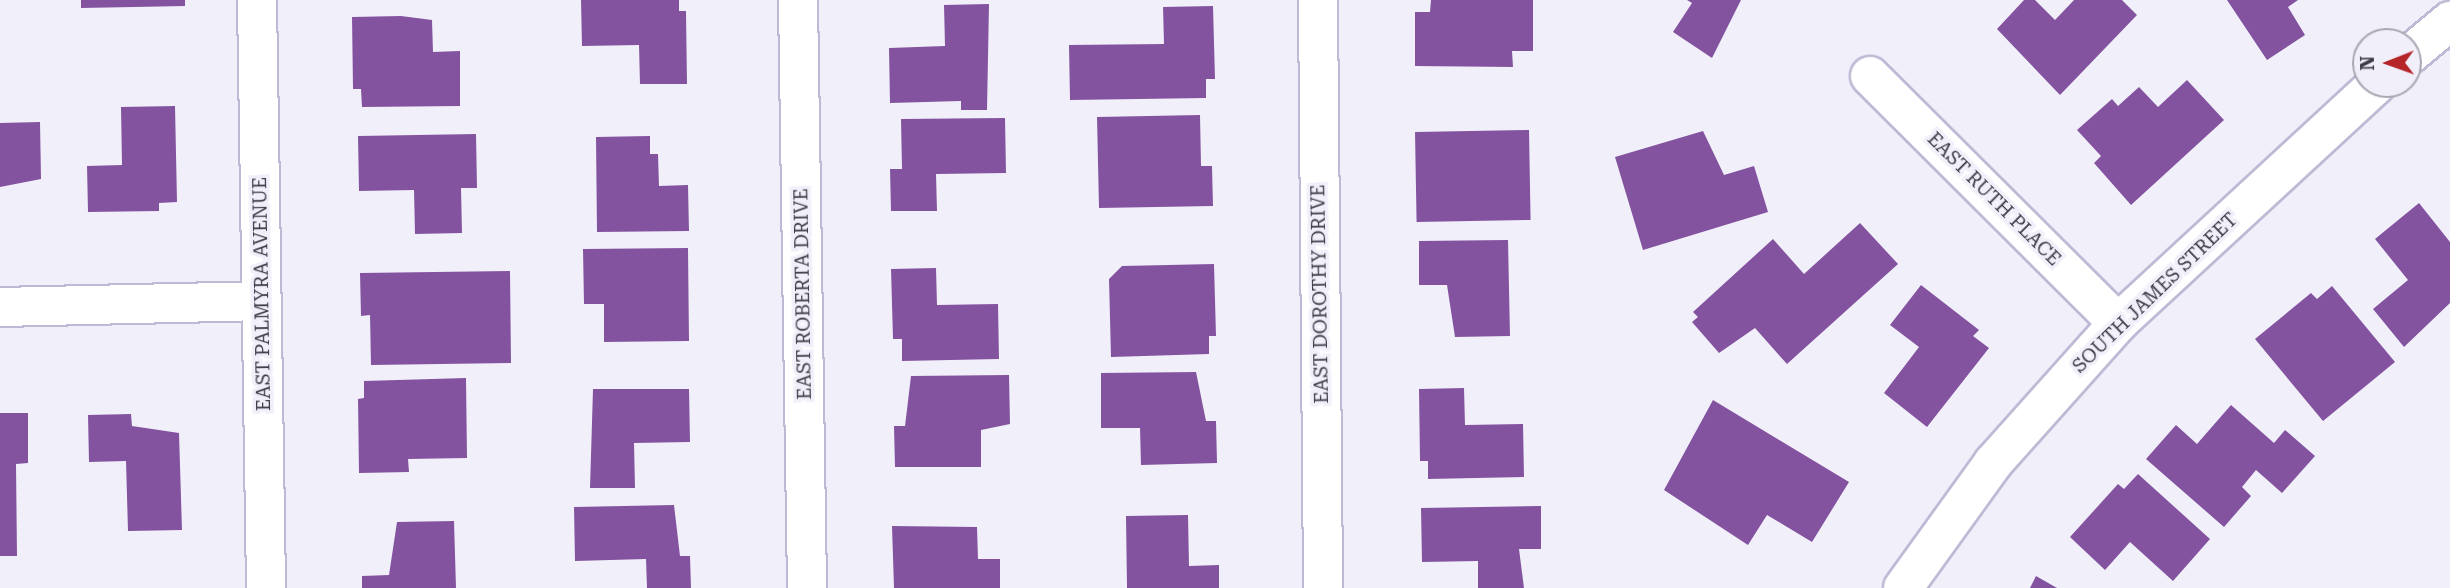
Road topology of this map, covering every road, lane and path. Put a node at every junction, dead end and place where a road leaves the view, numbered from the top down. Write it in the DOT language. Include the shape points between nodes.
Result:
graph roads {
  1 [pos="257,0"];
  2 [pos="798,0"];
  3 [pos="1318,0"];
  4 [pos="2450,21"];
  5 [pos="2422,44"];
  6 [pos="1870,75"];
  7 [pos="2362,98"];
  8 [pos="262,301"];
  9 [pos="0,307"];
  10 [pos="2119,323"];
  11 [pos="266,588"];
  12 [pos="807,588"];
  13 [pos="1323,588"];
  14 [pos="1903,588"];
  1 -- 8 [label="street, EAST PALMYRA AVENUE"];
  2 -- 12 [label="street, EAST ROBERTA DRIVE"];
  3 -- 13 [label="street, EAST DOROTHY DRIVE"];
  4 -- 5 [label="street"];
  6 -- 10 [label="street, EAST RUTH PLACE"];
  7 -- 10 [label="street, SOUTH JAMES STREET"];
  8 -- 9 [label="street"];
  8 -- 11 [label="street, EAST PALMYRA AVENUE"];
  10 -- 14 [label="street, SOUTH JAMES STREET" via="1993,463"];
}
